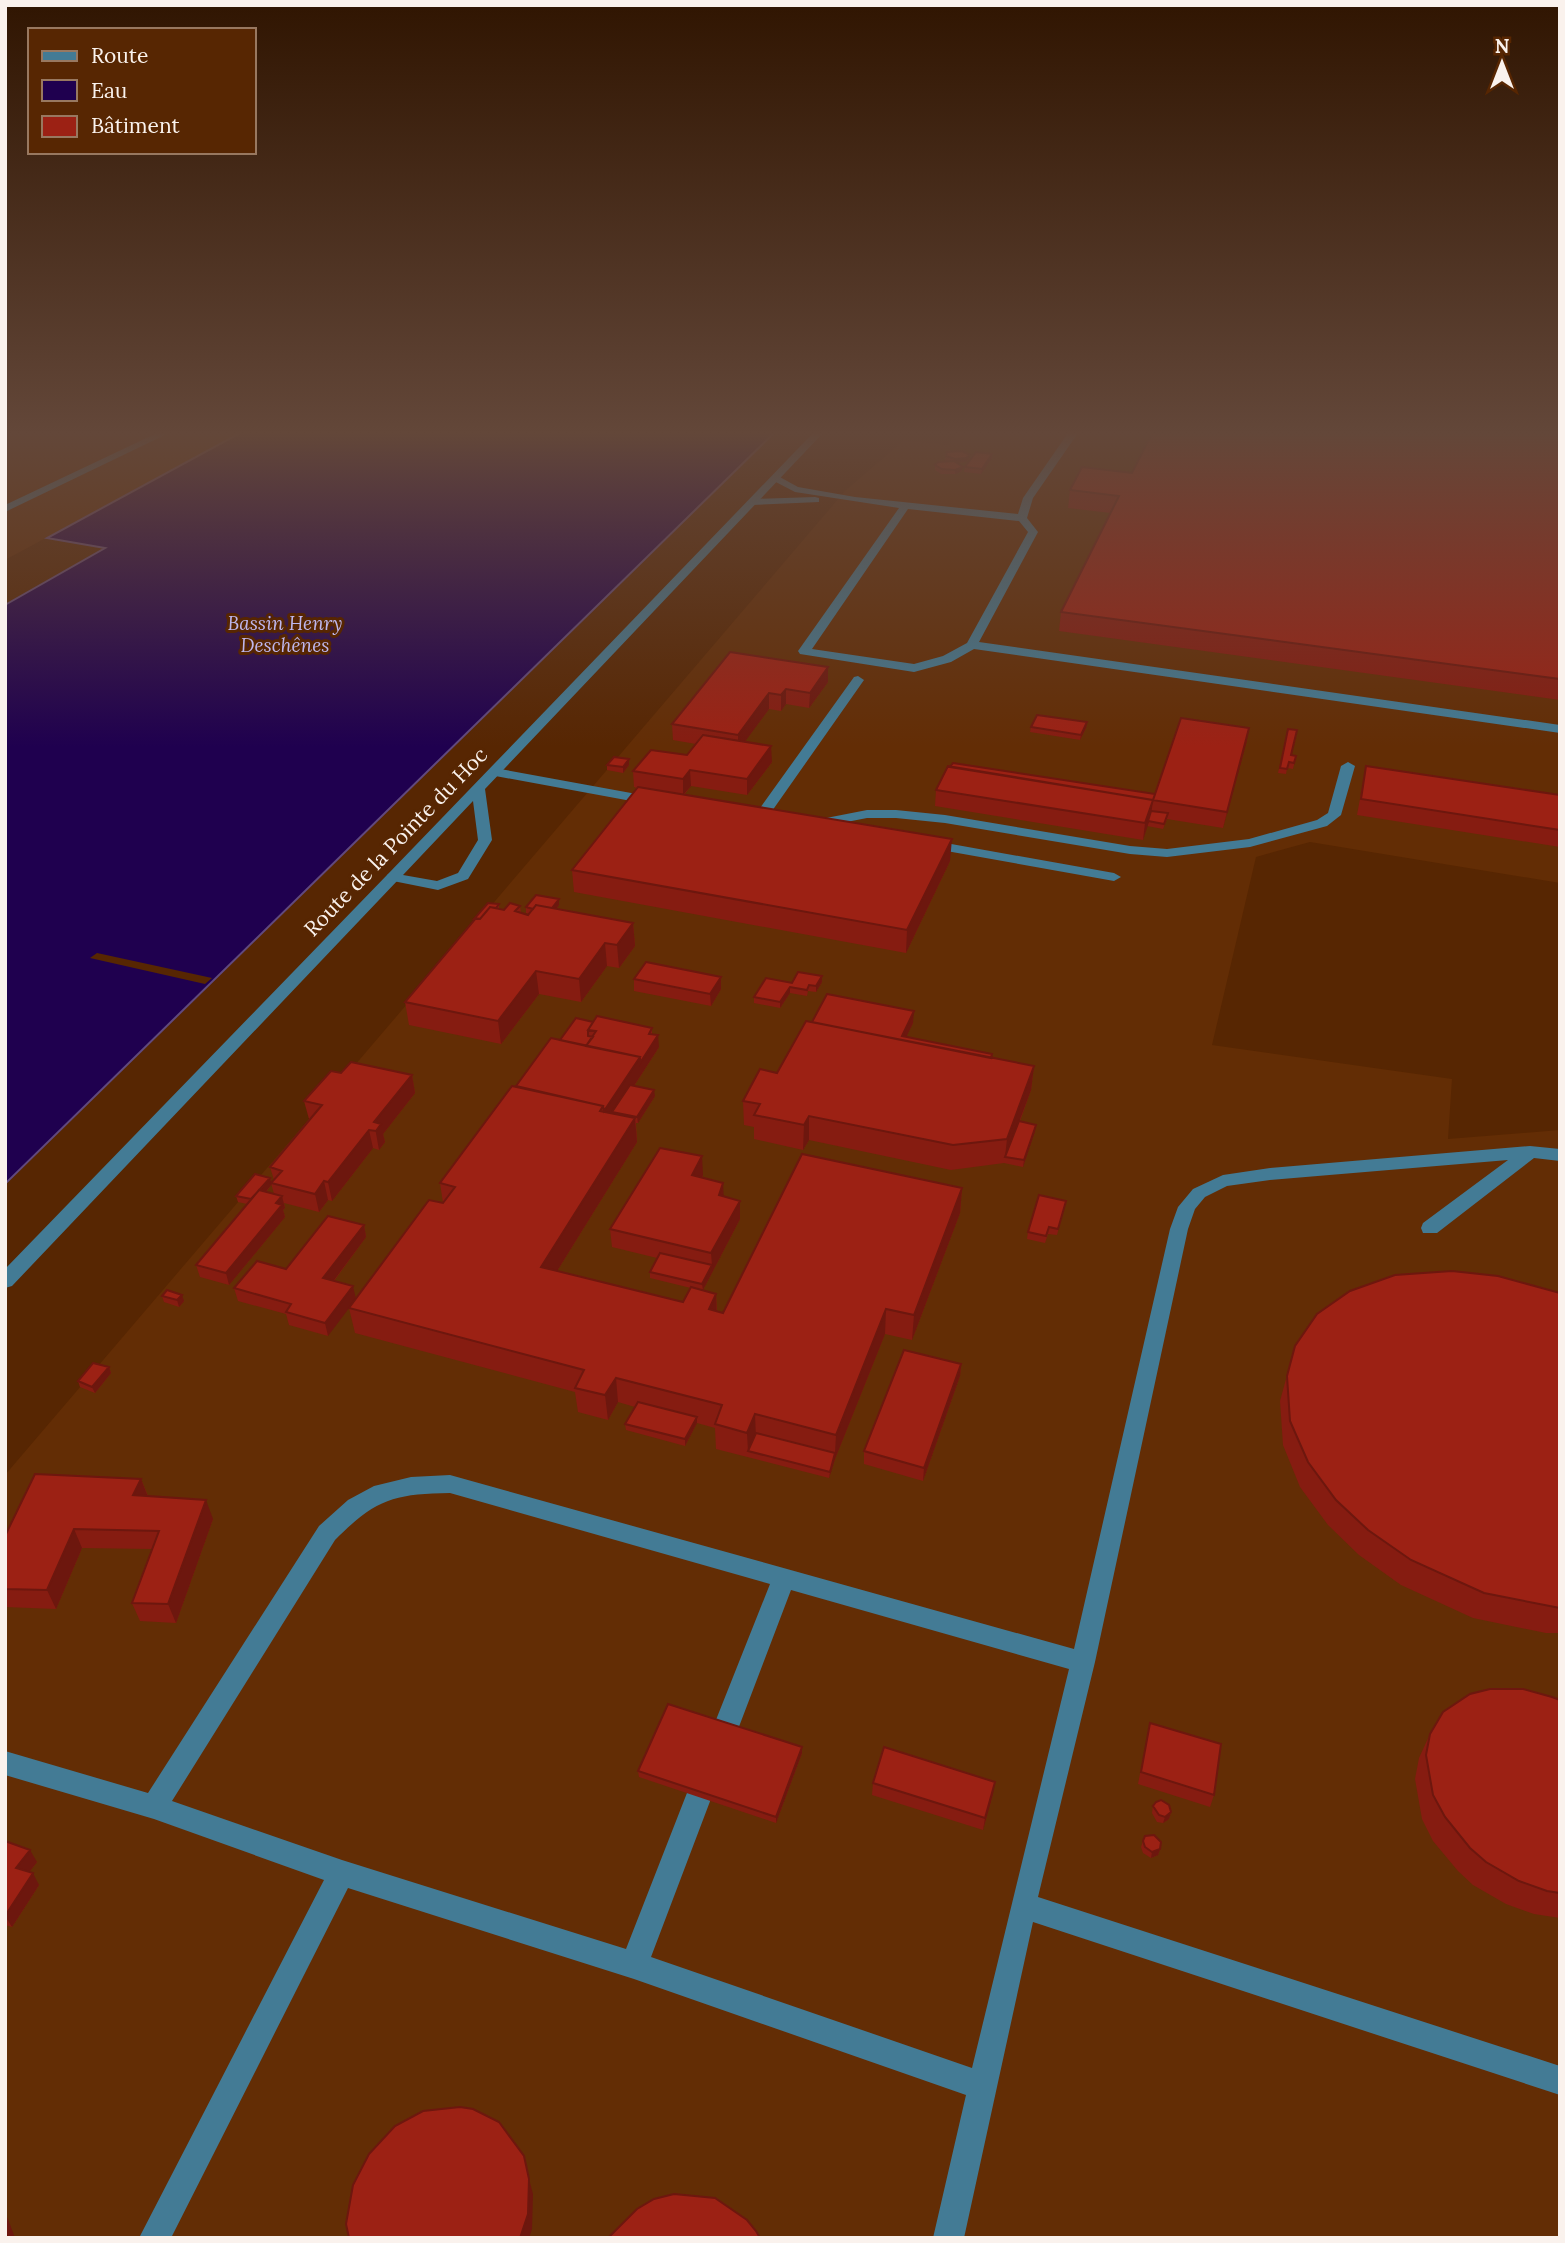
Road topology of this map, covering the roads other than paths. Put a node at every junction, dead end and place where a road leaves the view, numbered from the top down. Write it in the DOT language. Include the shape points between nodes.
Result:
graph roads {
  1 [pos="718,538"];
  2 [pos="883,538"];
  3 [pos="1030,538"];
  4 [pos="972,645"];
  5 [pos="858,680"];
  6 [pos="1560,729"];
  7 [pos="1348,766"];
  8 [pos="495,772"];
  9 [pos="478,789"];
  10 [pos="670,804"];
  11 [pos="761,818"];
  12 [pos="856,831"];
  13 [pos="911,841"];
  14 [pos="393,877"];
  15 [pos="1114,877"];
  16 [pos="1530,1152"];
  17 [pos="1560,1155"];
  18 [pos="1430,1228"];
  19 [pos="5,1282"];
  20 [pos="783,1579"];
  21 [pos="1083,1662"];
  22 [pos="5,1763"];
  23 [pos="155,1807"];
  24 [pos="342,1873"];
  25 [pos="1023,1905"];
  26 [pos="634,1965"];
  27 [pos="1560,2081"];
  28 [pos="983,2087"];
  29 [pos="154,2238"];
  30 [pos="948,2238"];
  1 -- 8 [label="street, Route de la Pointe du Hoc"];
  2 -- 4 [label="street" via="804,652 914,668 947,659"];
  3 -- 4 [label="street"];
  4 -- 6 [label="street"];
  5 -- 11 [label="street"];
  7 -- 12 [label="street" via="1334,815 1322,823 1250,843 1167,853 896,814 809,823"];
  8 -- 9 [label="street, Route de la Pointe du Hoc"];
  8 -- 10 [label="street"];
  9 -- 14 [label="street, Route de la Pointe du Hoc"];
  9 -- 14 [label="street" via="485,841 463,876 438,887"];
  13 -- 15 [label="street"];
  14 -- 19 [label="street, Route de la Pointe du Hoc"];
  16 -- 17 [label="street"];
  16 -- 18 [label="street"];
  16 -- 21 [label="street" via="1247,1177 1223,1181 1199,1193 1179,1228"];
  20 -- 21 [label="street"];
  20 -- 23 [label="street" via="450,1484 376,1492 327,1533"];
  20 -- 26 [label="street"];
  21 -- 25 [label="street"];
  22 -- 23 [label="street"];
  23 -- 24 [label="street"];
  24 -- 26 [label="street"];
  24 -- 29 [label="street"];
  25 -- 27 [label="street"];
  25 -- 28 [label="street"];
  26 -- 28 [label="street"];
  28 -- 30 [label="street"];
}
